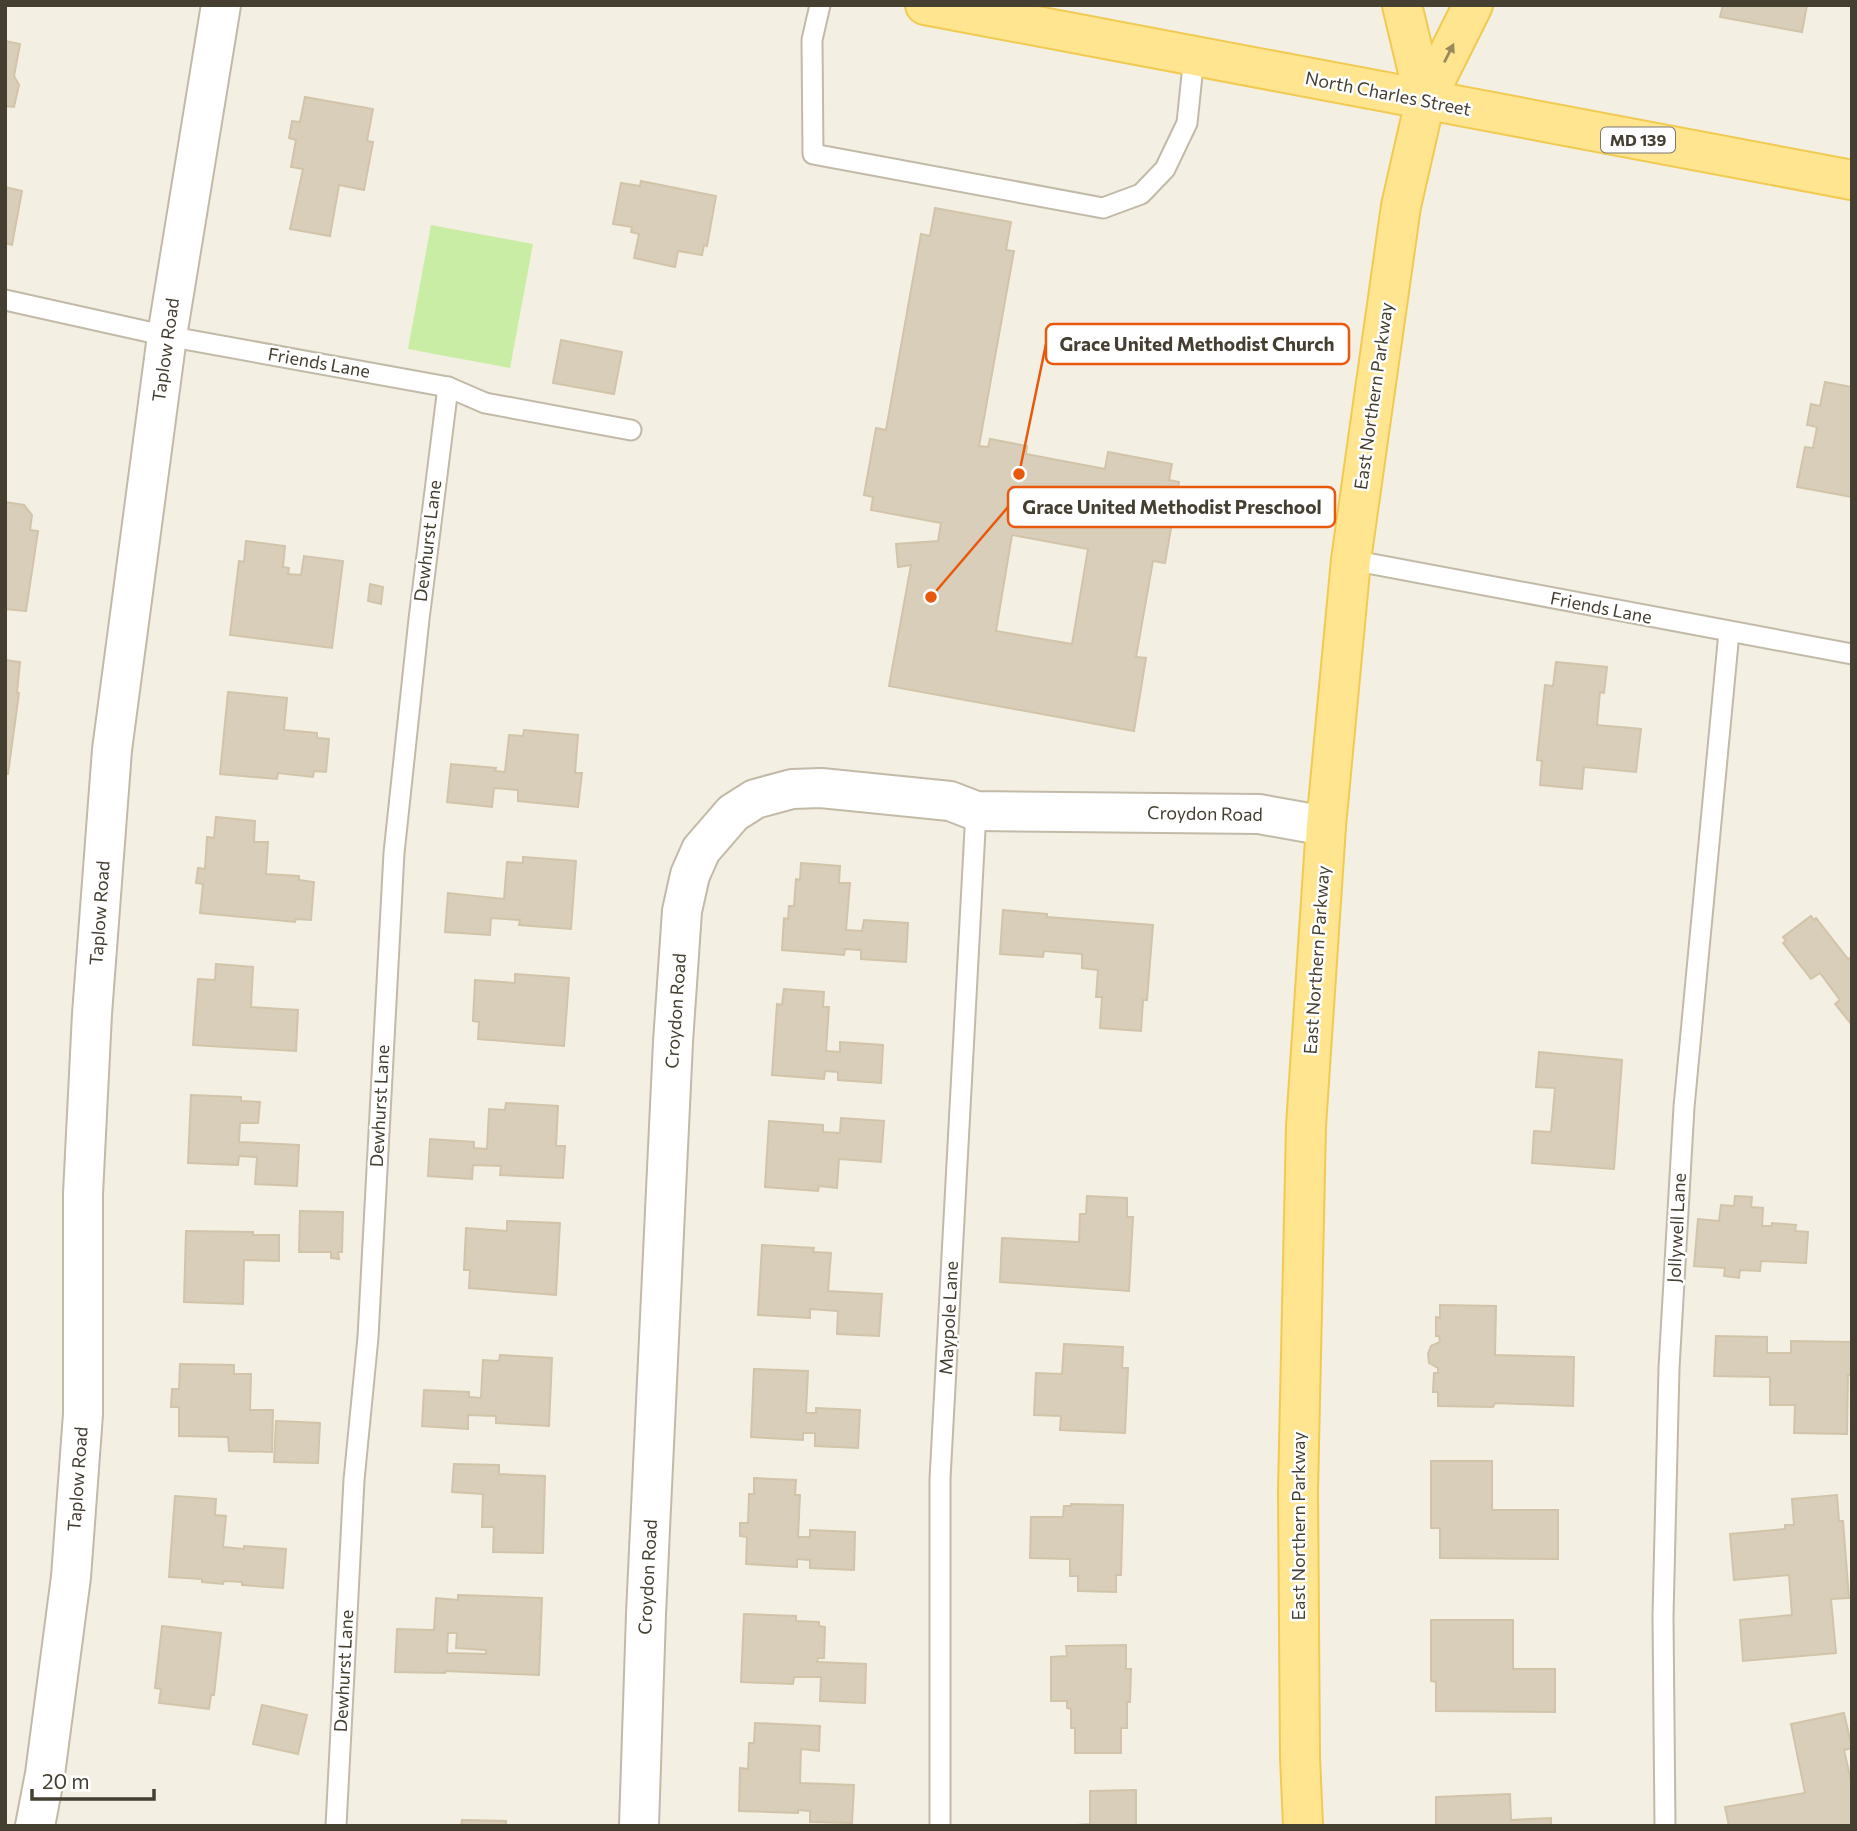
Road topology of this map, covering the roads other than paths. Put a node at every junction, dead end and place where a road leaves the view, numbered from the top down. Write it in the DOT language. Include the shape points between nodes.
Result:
graph roads {
  1 [pos="221,5"];
  2 [pos="820,5"];
  3 [pos="925,5"];
  4 [pos="1402,5"];
  5 [pos="1473,5"];
  6 [pos="1194,56"];
  7 [pos="1425,101"];
  8 [pos="1852,180"];
  9 [pos="5,300"];
  10 [pos="167,336"];
  11 [pos="448,387"];
  12 [pos="631,430"];
  13 [pos="1351,559"];
  14 [pos="1729,632"];
  15 [pos="1852,654"];
  16 [pos="976,811"];
  17 [pos="1326,826"];
  18 [pos="35,1826"];
  19 [pos="336,1826"];
  20 [pos="639,1826"];
  21 [pos="940,1826"];
  22 [pos="1303,1826"];
  23 [pos="1665,1826"];
  1 -- 10 [label="street, Taplow Road"];
  2 -- 6 [label="lane" via="812,40 813,154 1102,208 1141,194 1165,169 1188,123"];
  3 -- 6 [label="main road, North Charles Street / MD 139"];
  4 -- 7 [label="main road"];
  7 -- 5 [label="main road, one-way"];
  6 -- 7 [label="main road, North Charles Street / MD 139"];
  7 -- 8 [label="main road, North Charles Street / MD 139"];
  7 -- 13 [label="main road, East Northern Parkway" via="1401,206"];
  9 -- 10 [label="lane, Friends Lane"];
  10 -- 11 [label="lane, Friends Lane"];
  10 -- 18 [label="street, Taplow Road" via="112,750 83,1194 82,1428 71,1577"];
  11 -- 12 [label="lane, Friends Lane" via="485,403"];
  11 -- 19 [label="lane, Dewhurst Lane" via="394,853"];
  13 -- 14 [label="lane, Friends Lane"];
  13 -- 17 [label="main road, East Northern Parkway"];
  14 -- 15 [label="lane, Friends Lane"];
  14 -- 23 [label="lane, Jollywell Lane" via="1684,1107 1669,1368 1663,1616"];
  16 -- 17 [label="street, Croydon Road" via="1259,814"];
  16 -- 20 [label="street, Croydon Road" via="950,801 792,789 755,799 733,813 701,850 690,875 682,911 673,1042"];
  16 -- 21 [label="lane, Maypole Lane" via="940,1479"];
  17 -- 22 [label="main road, East Northern Parkway" via="1306,1126 1298,1491"];
}
